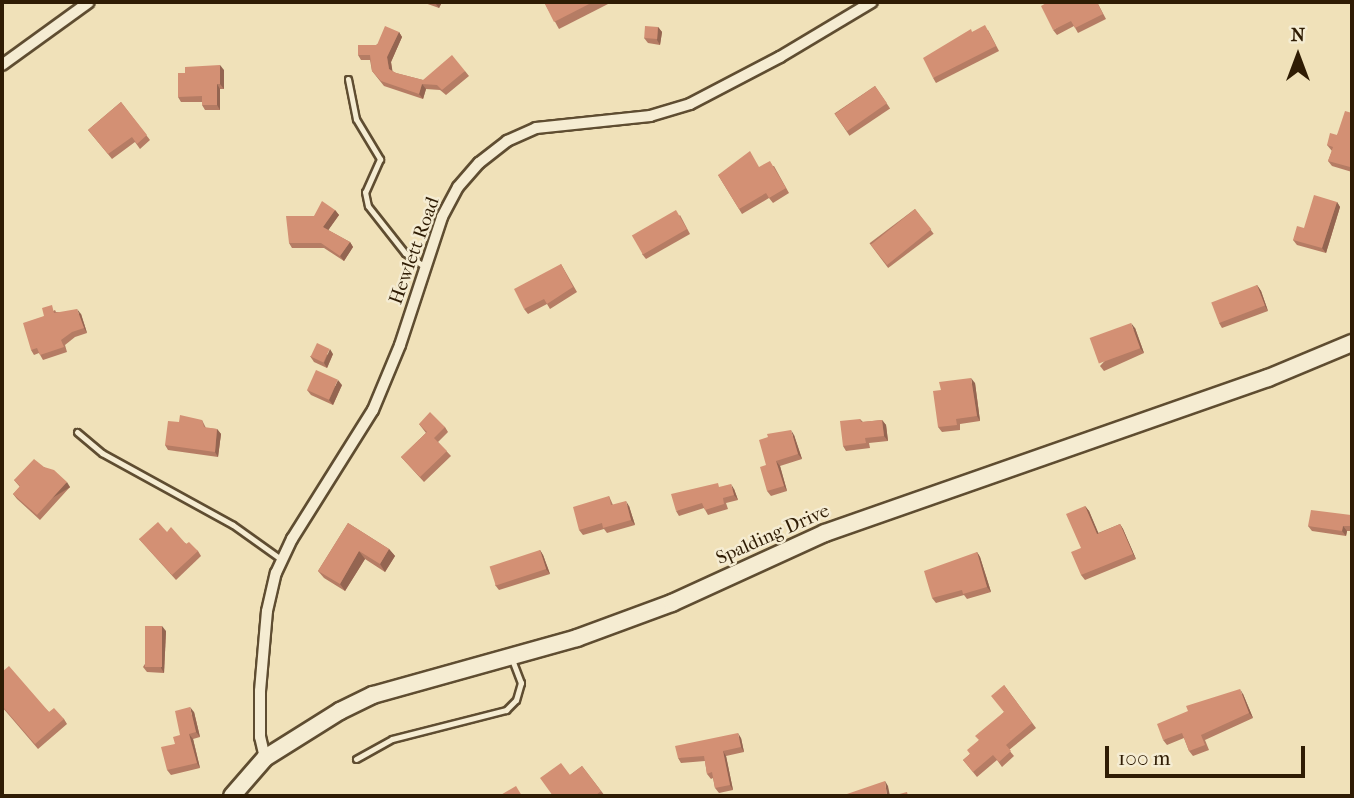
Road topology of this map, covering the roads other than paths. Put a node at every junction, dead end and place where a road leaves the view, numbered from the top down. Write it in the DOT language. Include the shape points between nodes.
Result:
graph roads {
  1 [pos="89,2"];
  2 [pos="872,2"];
  3 [pos="2,65"];
  4 [pos="348,79"];
  5 [pos="425,267"];
  6 [pos="1352,342"];
  7 [pos="77,432"];
  8 [pos="282,560"];
  9 [pos="510,657"];
  10 [pos="265,758"];
  11 [pos="356,759"];
  12 [pos="232,796"];
  1 -- 3 [label="street"];
  2 -- 5 [label="street, Hewlett Road" via="690,104 650,116 536,128 507,141 458,187"];
  4 -- 5 [label="lane" via="356,119 380,159 365,192 369,206 405,253"];
  5 -- 8 [label="street, Hewlett Road" via="373,410"];
  6 -- 9 [label="street, Spalding Drive" via="1268,378 825,533 672,603"];
  7 -- 8 [label="lane" via="102,453 233,525"];
  8 -- 10 [label="street, Hewlett Road" via="267,611 260,691"];
  9 -- 10 [label="street, Spalding Drive" via="373,695"];
  9 -- 11 [label="lane" via="521,682 516,700 506,710 392,739"];
  10 -- 12 [label="street, Spalding Drive"];
}
